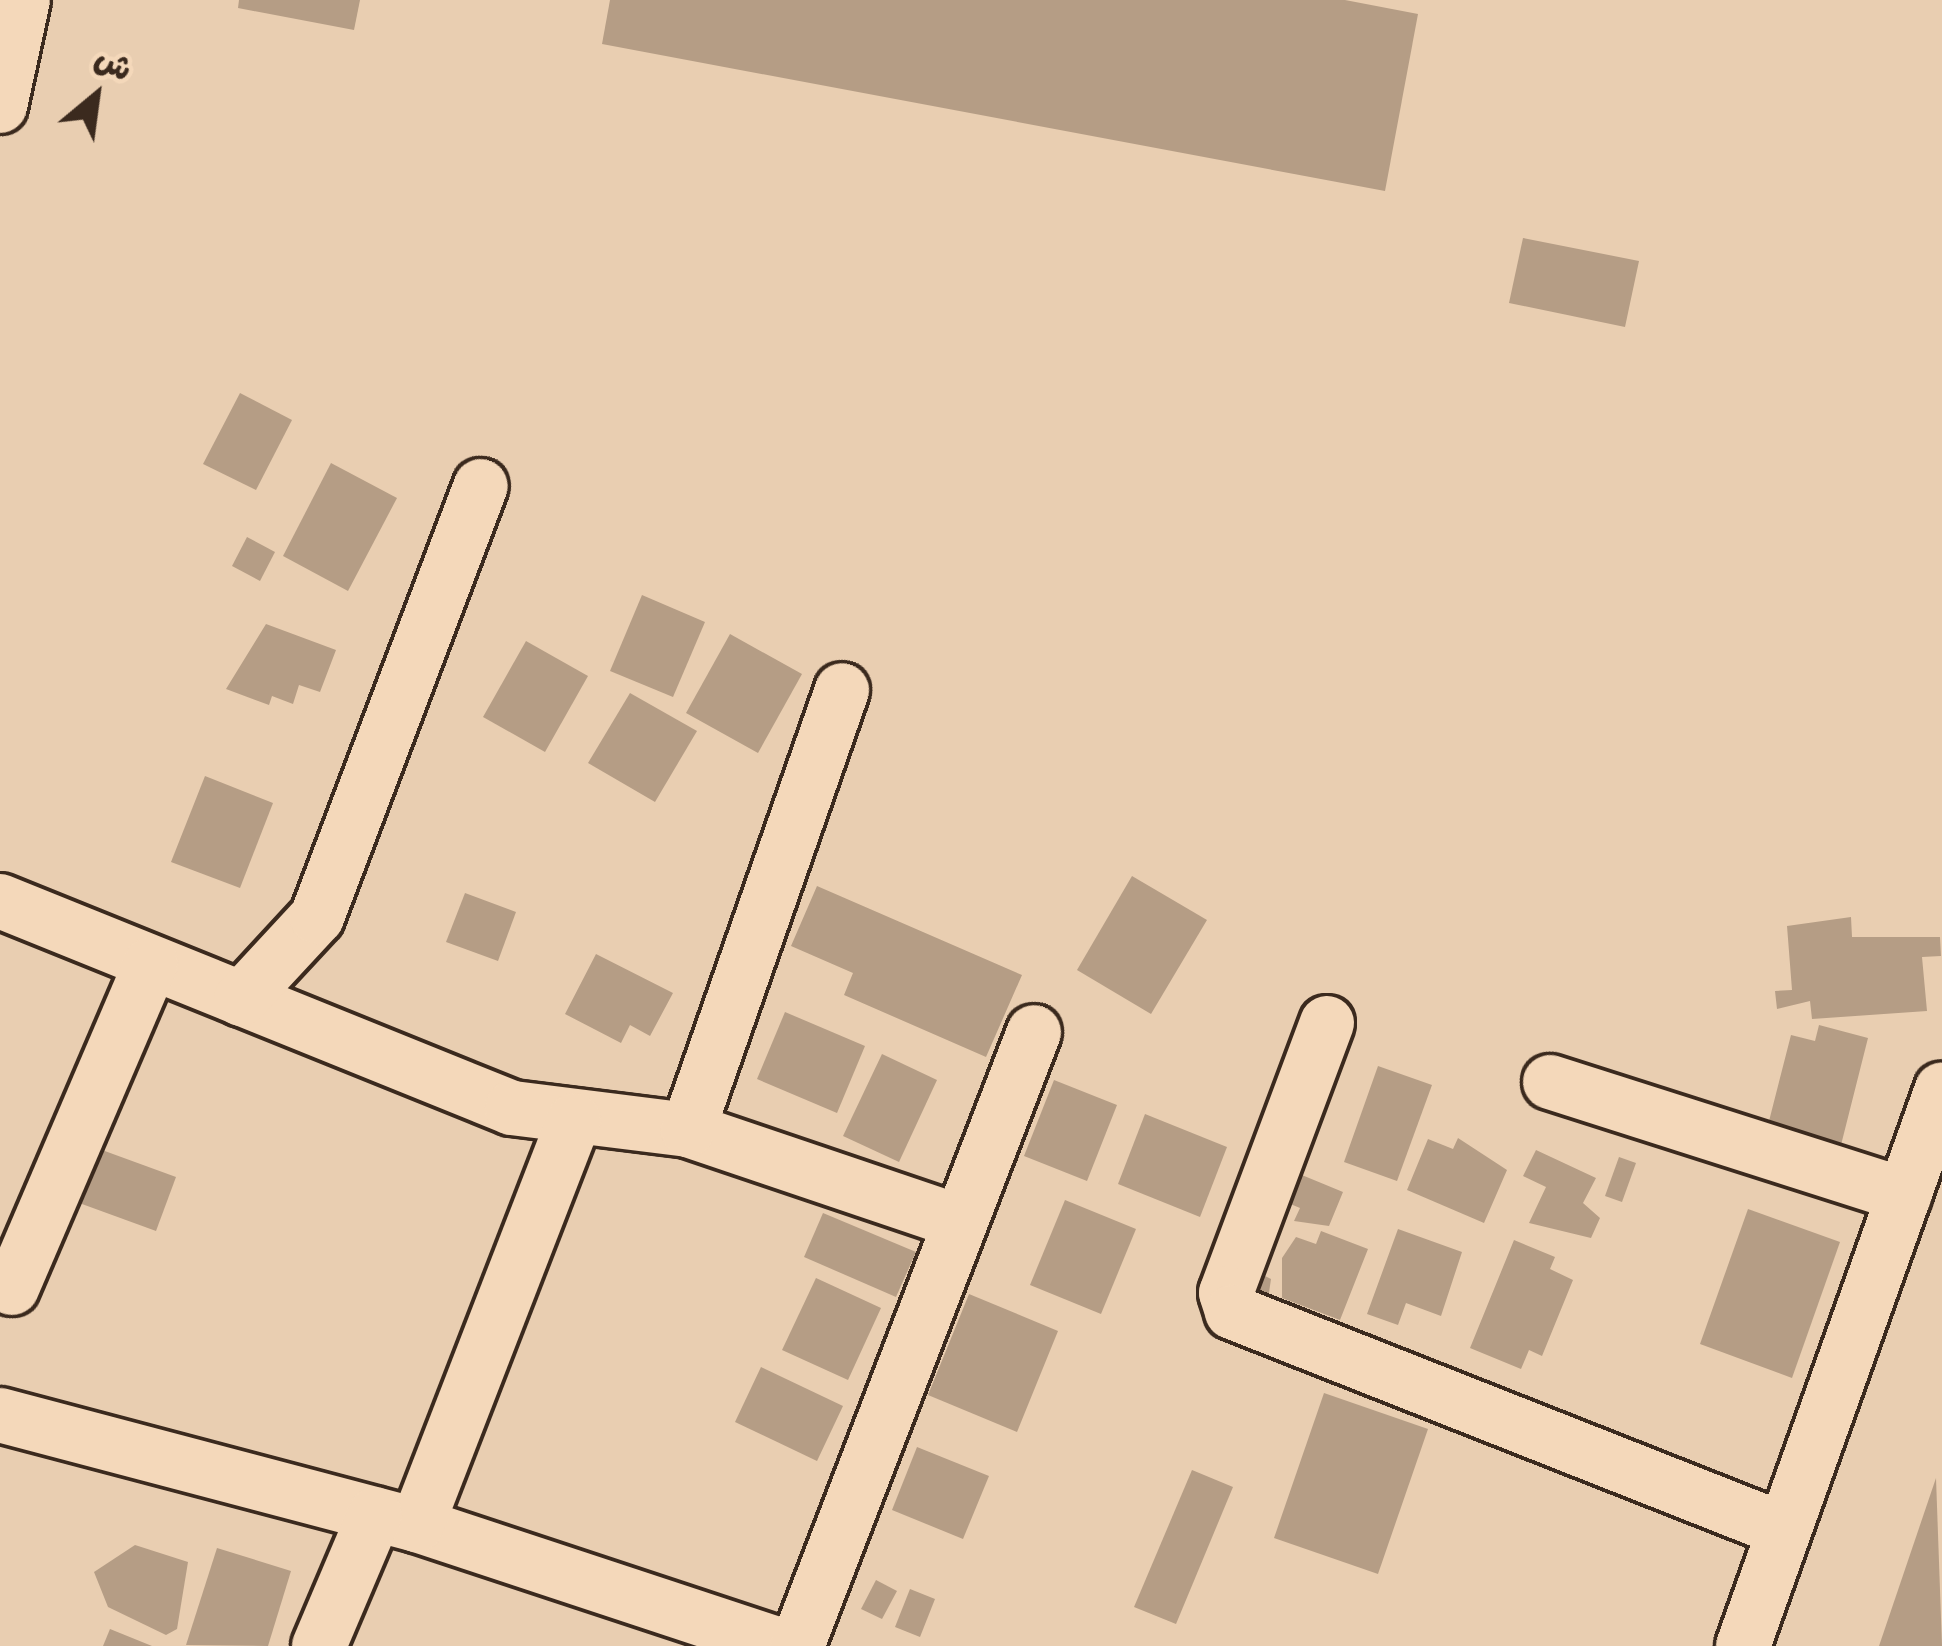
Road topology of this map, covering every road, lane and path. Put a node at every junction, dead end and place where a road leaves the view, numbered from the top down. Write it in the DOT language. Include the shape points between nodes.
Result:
graph roads {
  1 [pos="23,0"];
  2 [pos="0,106"];
  3 [pos="482,486"];
  4 [pos="842,690"];
  5 [pos="0,901"];
  6 [pos="151,963"];
  7 [pos="242,999"];
  8 [pos="1327,1023"];
  9 [pos="1034,1033"];
  10 [pos="1550,1082"];
  11 [pos="1942,1089"];
  12 [pos="574,1120"];
  13 [pos="688,1130"];
  14 [pos="1904,1195"];
  15 [pos="958,1221"];
  16 [pos="12,1288"];
  17 [pos="0,1415"];
  18 [pos="396,1520"];
  19 [pos="1784,1530"];
  20 [pos="319,1646"];
  21 [pos="783,1646"];
  22 [pos="797,1646"];
  23 [pos="1743,1646"];
  1 -- 2 [label="street"];
  3 -- 7 [label="street" via="316,917"];
  4 -- 13 [label="street"];
  5 -- 6 [label="street"];
  6 -- 7 [label="street"];
  6 -- 16 [label="street"];
  7 -- 12 [label="street" via="512,1108"];
  8 -- 19 [label="street" via="1226,1293 1232,1312"];
  9 -- 15 [label="street"];
  10 -- 14 [label="street"];
  11 -- 14 [label="street"];
  12 -- 13 [label="street"];
  12 -- 18 [label="street"];
  13 -- 15 [label="street"];
  14 -- 19 [label="street"];
  15 -- 22 [label="street"];
  17 -- 18 [label="street"];
  18 -- 20 [label="street"];
  18 -- 21 [label="street"];
  19 -- 23 [label="street"];
}
